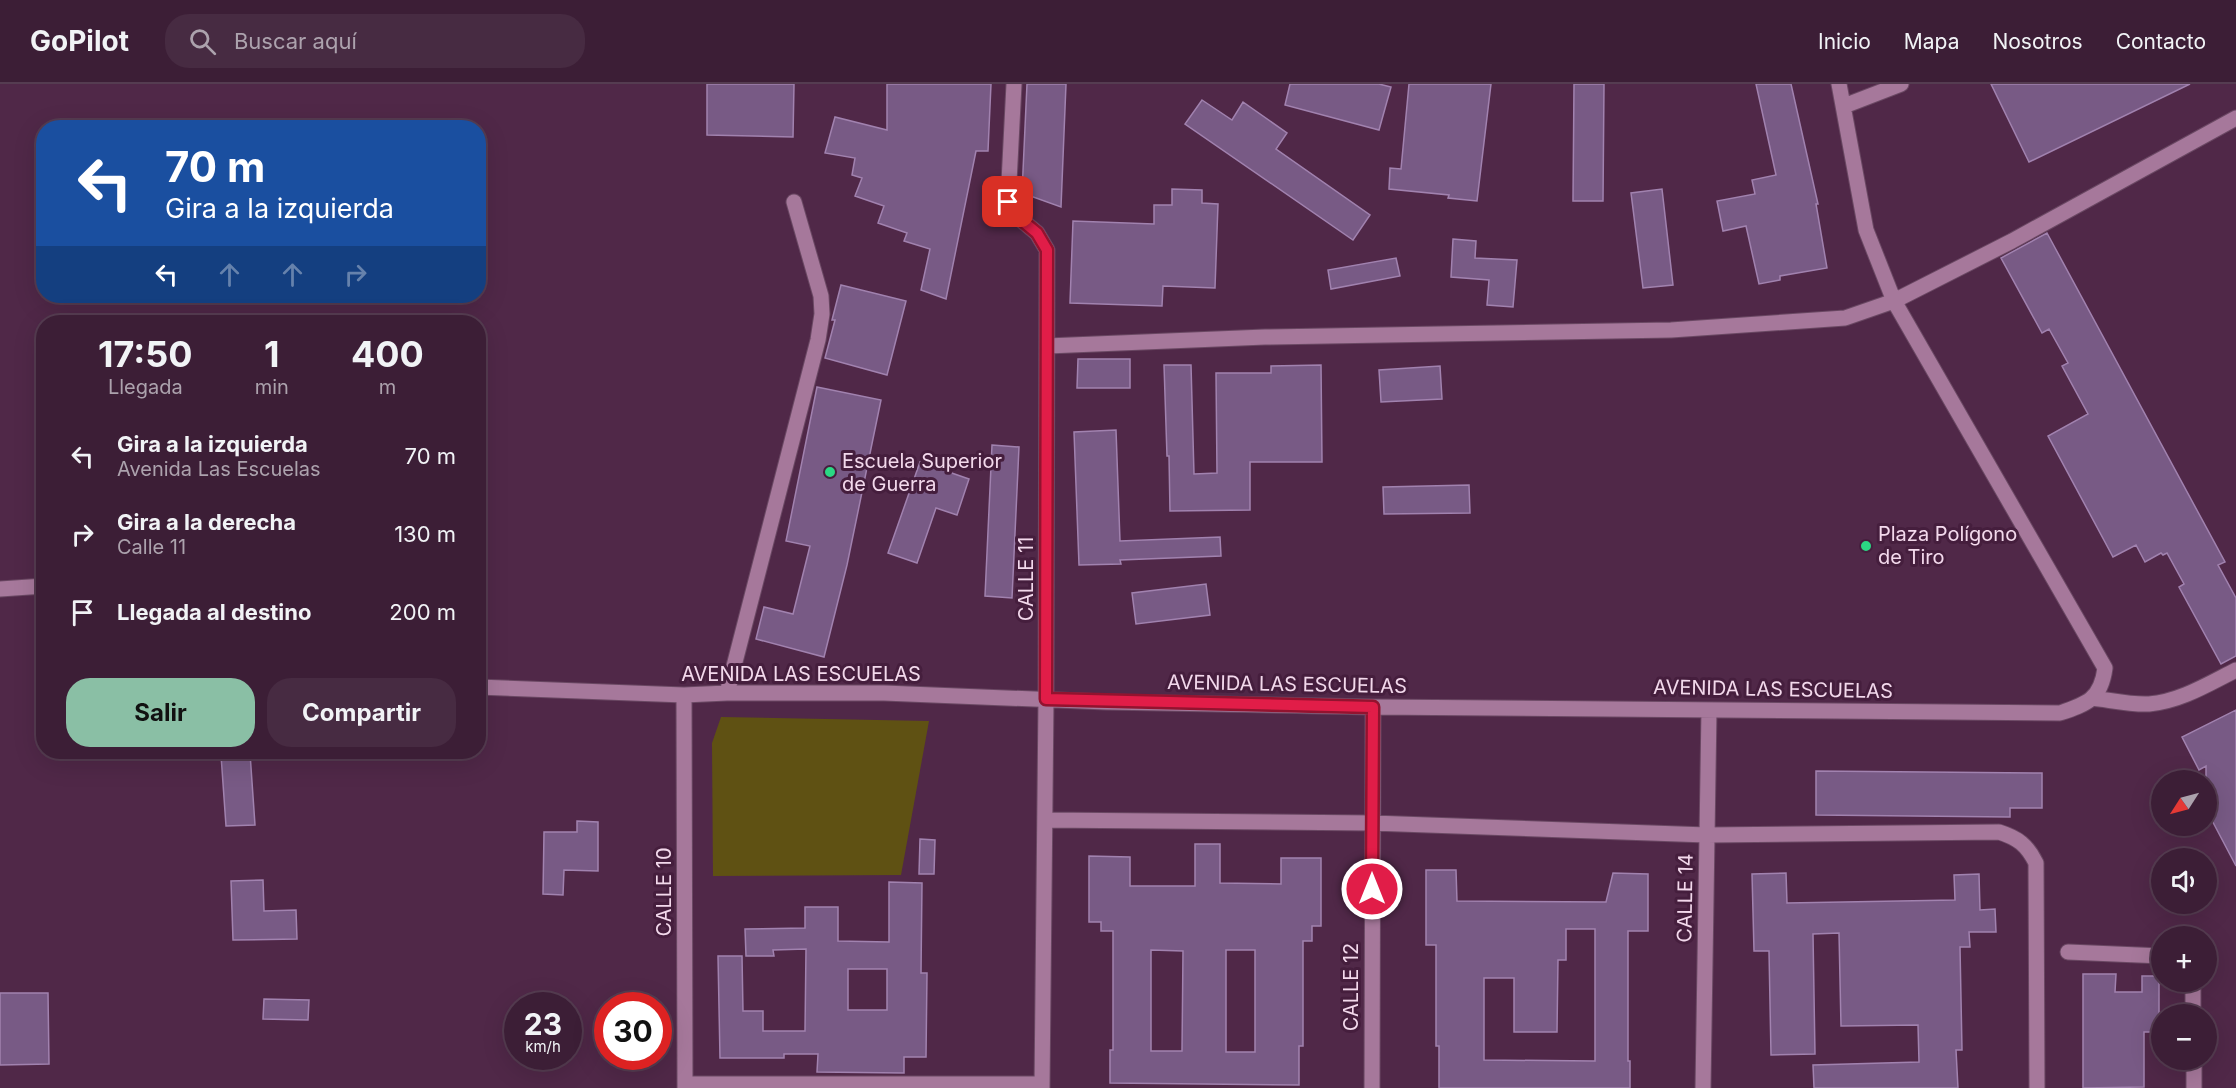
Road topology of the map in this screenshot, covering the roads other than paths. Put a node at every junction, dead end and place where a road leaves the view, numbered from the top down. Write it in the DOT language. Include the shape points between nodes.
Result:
graph roads {
  1 [pos="1014,84"];
  2 [pos="1839,84"];
  3 [pos="1901,84"];
  4 [pos="1845,106"];
  5 [pos="2236,118"];
  6 [pos="794,202"];
  7 [pos="1894,301"];
  8 [pos="1047,346"];
  9 [pos="36,587"];
  10 [pos="0,589"];
  11 [pos="2236,670"];
  12 [pos="486,687"];
  13 [pos="727,693"];
  14 [pos="684,695"];
  15 [pos="2092,698"];
  16 [pos="1046,699"];
  17 [pos="1373,707"];
  18 [pos="1708,710"];
  19 [pos="1045,820"];
  20 [pos="1372,823"];
  21 [pos="1707,836"];
  22 [pos="2068,952"];
  23 [pos="2151,956"];
  24 [pos="2194,1070"];
  25 [pos="685,1086"];
  26 [pos="1042,1086"];
  27 [pos="1372,1088"];
  28 [pos="1703,1088"];
  29 [pos="2037,1088"];
  30 [pos="2194,1088"];
  1 -- 8 [label="street, CALLE 11" via="1008,202 1047,250"];
  2 -- 4 [label="street"];
  3 -- 4 [label="street"];
  4 -- 7 [label="street" via="1866,230"];
  5 -- 7 [label="street"];
  6 -- 13 [label="street" via="822,314"];
  7 -- 8 [label="street" via="1845,318 1671,330 1264,337"];
  7 -- 15 [label="street" via="2105,668 2103,686"];
  8 -- 16 [label="street, CALLE 11"];
  9 -- 10 [label="street"];
  11 -- 15 [label="street" via="2187,695 2163,701 2147,704"];
  12 -- 14 [label="street, AVENIDA LAS ESCUELAS"];
  13 -- 14 [label="street, AVENIDA LAS ESCUELAS"];
  13 -- 16 [label="street, AVENIDA LAS ESCUELAS"];
  14 -- 25 [label="street, CALLE 10"];
  15 -- 18 [label="street, AVENIDA LAS ESCUELAS" via="2060,713"];
  16 -- 17 [label="street, AVENIDA LAS ESCUELAS"];
  16 -- 19 [label="street, CALLE 11"];
  17 -- 18 [label="street, AVENIDA LAS ESCUELAS"];
  17 -- 20 [label="street, CALLE 12"];
  18 -- 21 [label="street, CALLE 14"];
  19 -- 20 [label="street"];
  19 -- 26 [label="street, CALLE 11"];
  20 -- 21 [label="street"];
  20 -- 27 [label="street, CALLE 12"];
  21 -- 28 [label="street, CALLE 14"];
  21 -- 29 [label="street" via="1999,832 2015,837 2028,847 2036,863"];
  22 -- 23 [label="street"];
  24 -- 30 [label="street"];
  25 -- 26 [label="street"];
}
